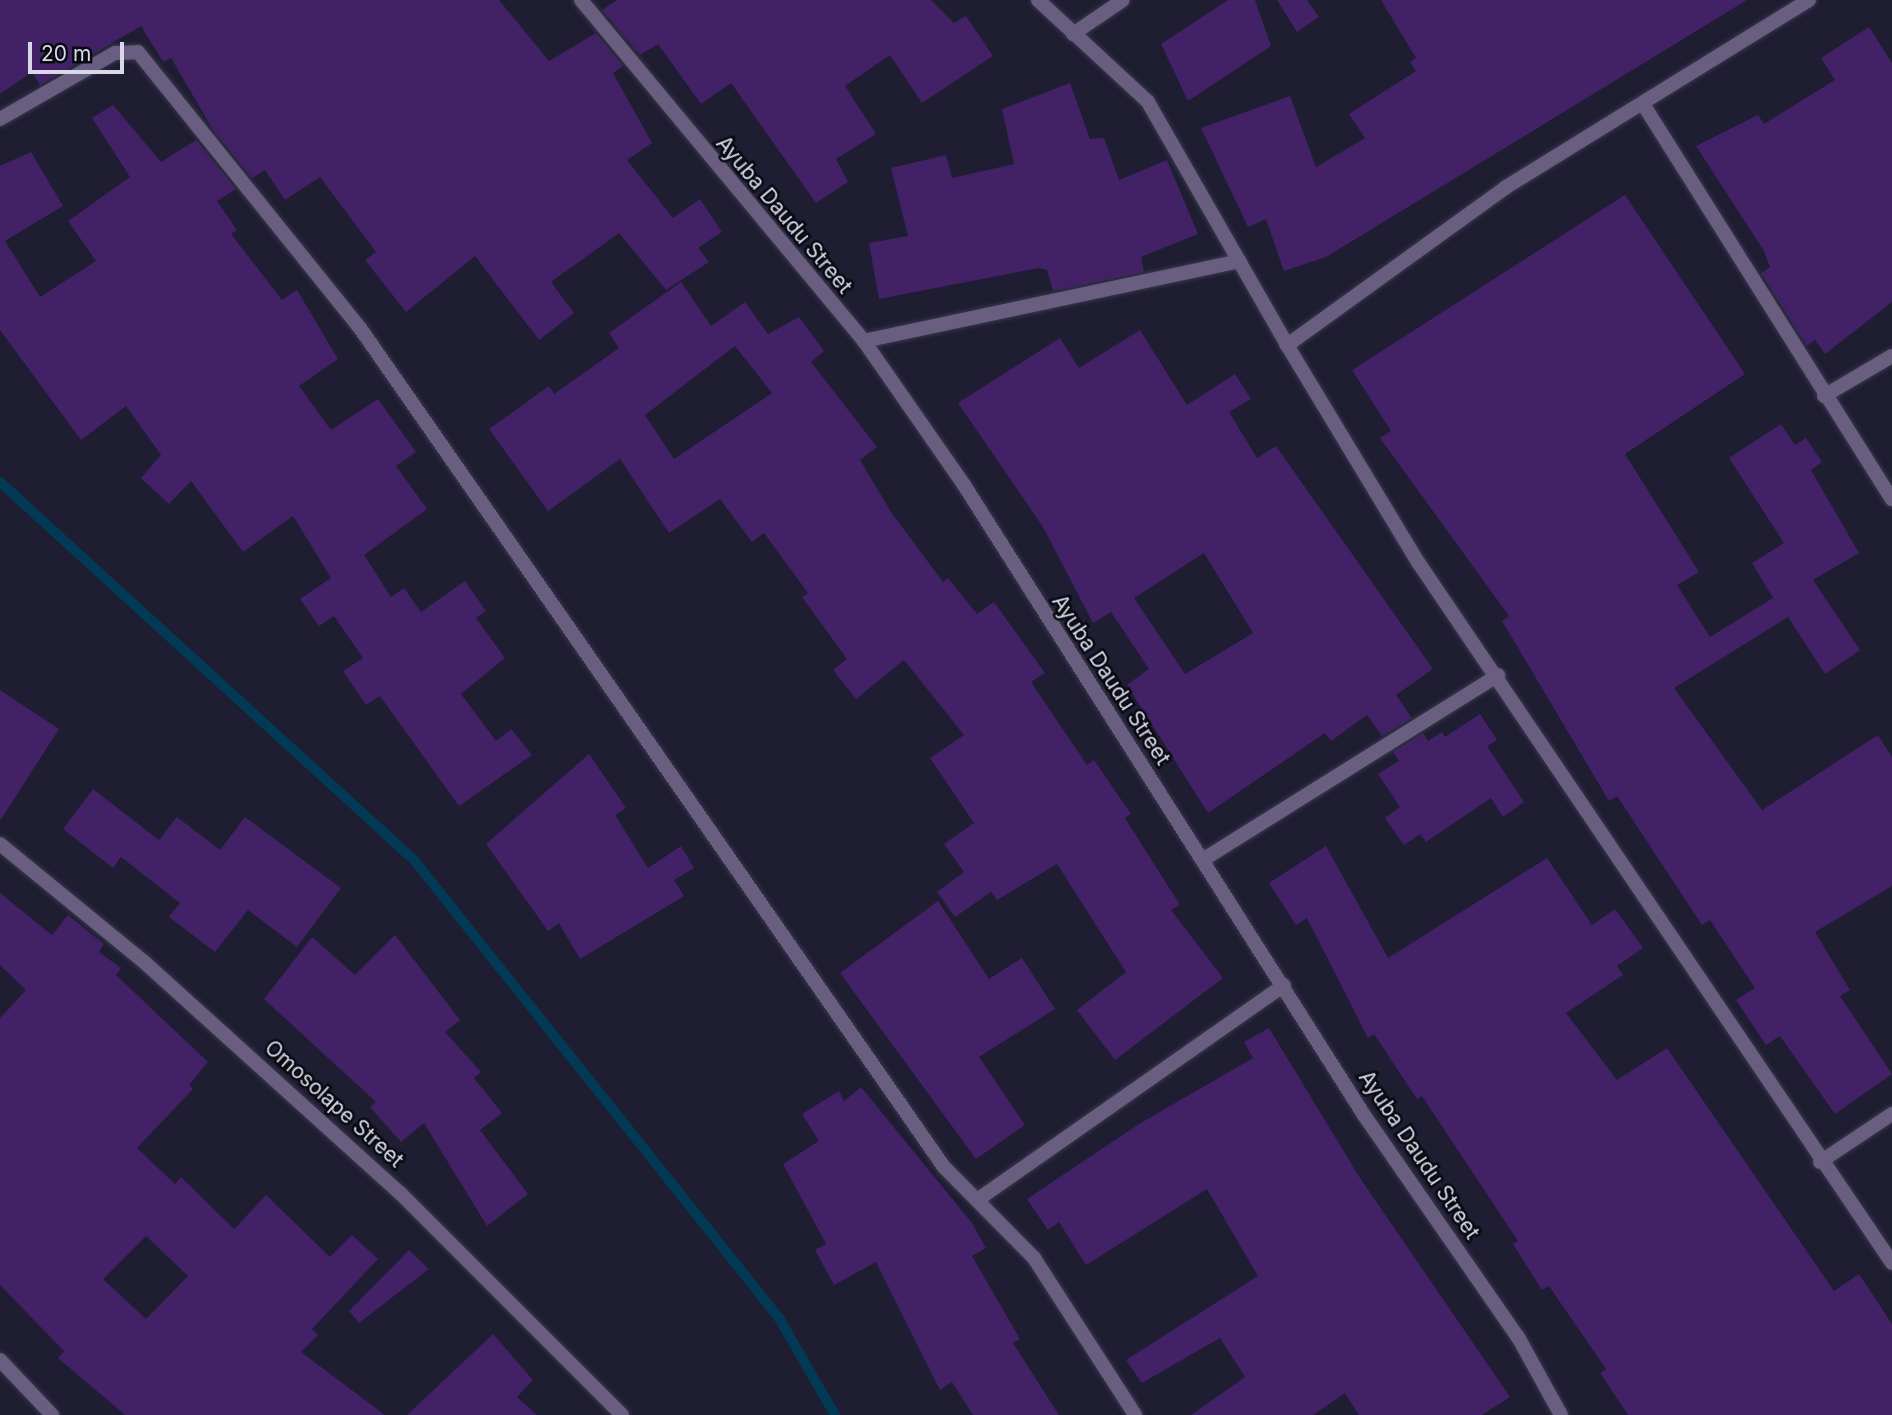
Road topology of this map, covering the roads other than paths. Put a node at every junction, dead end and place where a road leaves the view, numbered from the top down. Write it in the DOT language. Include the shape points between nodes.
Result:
graph roads {
  1 [pos="581,0"];
  2 [pos="1038,0"];
  3 [pos="1123,0"];
  4 [pos="1809,0"];
  5 [pos="1073,34"];
  6 [pos="1643,104"];
  7 [pos="0,119"];
  8 [pos="1240,261"];
  9 [pos="864,341"];
  10 [pos="1287,345"];
  11 [pos="1892,356"];
  12 [pos="1824,396"];
  13 [pos="1892,499"];
  14 [pos="1499,675"];
  15 [pos="0,845"];
  16 [pos="1204,859"];
  17 [pos="1284,985"];
  18 [pos="1892,1114"];
  19 [pos="1820,1162"];
  20 [pos="980,1198"];
  21 [pos="1892,1263"];
  22 [pos="0,1360"];
  23 [pos="52,1415"];
  24 [pos="622,1415"];
  25 [pos="1135,1415"];
  26 [pos="1561,1415"];
  1 -- 9 [label="street, Ayuba Daudu Street"];
  2 -- 5 [label="street"];
  3 -- 5 [label="street"];
  4 -- 6 [label="street"];
  5 -- 8 [label="street" via="1148,102"];
  6 -- 10 [label="street" via="1505,188"];
  6 -- 12 [label="street"];
  7 -- 20 [label="street" via="115,53 138,52 360,328 944,1167"];
  8 -- 9 [label="street"];
  8 -- 10 [label="street"];
  9 -- 16 [label="street, Ayuba Daudu Street"];
  10 -- 14 [label="street" via="1418,562"];
  11 -- 12 [label="street"];
  12 -- 13 [label="street"];
  14 -- 16 [label="street"];
  14 -- 19 [label="street"];
  15 -- 24 [label="street, Omosolape Street" via="143,961 400,1193"];
  16 -- 17 [label="street, Ayuba Daudu Street"];
  17 -- 20 [label="street"];
  17 -- 26 [label="street, Ayuba Daudu Street" via="1518,1337"];
  18 -- 19 [label="street"];
  19 -- 21 [label="street"];
  20 -- 25 [label="street" via="1034,1258"];
  22 -- 23 [label="street"];
}
